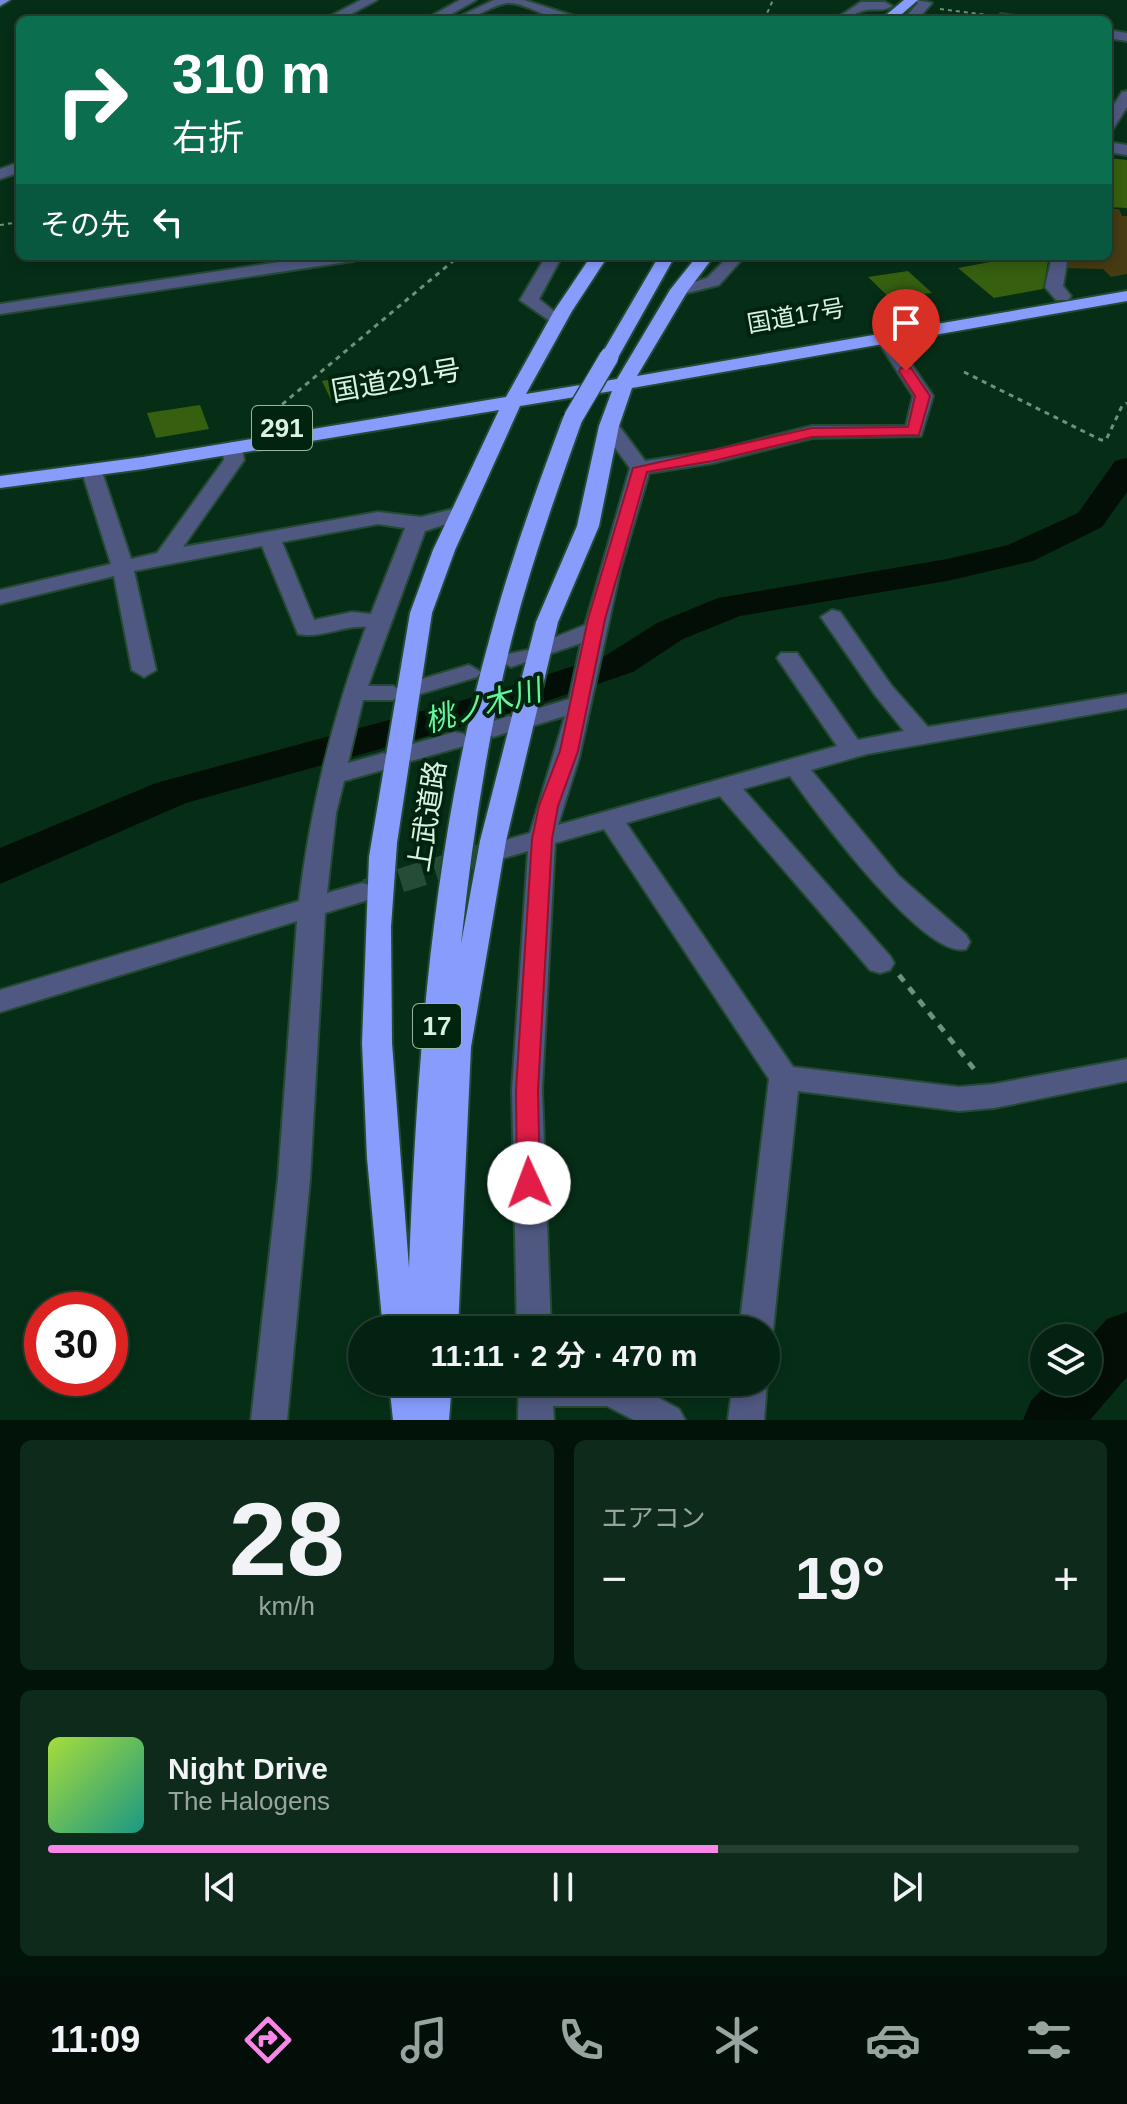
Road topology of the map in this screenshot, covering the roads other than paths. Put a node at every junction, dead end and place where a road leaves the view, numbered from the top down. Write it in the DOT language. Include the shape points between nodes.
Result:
graph roads {
  1 [pos="371,0"];
  2 [pos="470,0"];
  3 [pos="484,0"];
  4 [pos="508,0"];
  5 [pos="919,2"];
  6 [pos="881,6"];
  7 [pos="338,16"];
  8 [pos="439,16"];
  9 [pos="455,16"];
  10 [pos="469,16"];
  11 [pos="566,16"];
  12 [pos="852,16"];
  13 [pos="1127,95"];
  14 [pos="1112,119"];
  15 [pos="326,260"];
  16 [pos="552,260"];
  17 [pos="597,260"];
  18 [pos="665,260"];
  19 [pos="703,260"];
  20 [pos="735,260"];
  21 [pos="1059,260"];
  22 [pos="1127,285"];
  23 [pos="679,290"];
  24 [pos="1062,296"];
  25 [pos="1127,296"];
  26 [pos="0,309"];
  27 [pos="557,321"];
  28 [pos="886,340"];
  29 [pos="626,377"];
  30 [pos="517,394"];
  31 [pos="609,426"];
  32 [pos="232,448"];
  33 [pos="640,468"];
  34 [pos="91,469"];
  35 [pos="45,474"];
  36 [pos="0,482"];
  37 [pos="461,513"];
  38 [pos="421,523"];
  39 [pos="270,538"];
  40 [pos="165,557"];
  41 [pos="123,569"];
  42 [pos="0,597"];
  43 [pos="832,617"];
  44 [pos="380,622"];
  45 [pos="594,635"];
  46 [pos="532,656"];
  47 [pos="789,658"];
  48 [pos="144,670"];
  49 [pos="480,673"];
  50 [pos="406,693"];
  51 [pos="581,698"];
  52 [pos="1127,701"];
  53 [pos="350,704"];
  54 [pos="498,725"];
  55 [pos="921,735"];
  56 [pos="852,750"];
  57 [pos="398,754"];
  58 [pos="795,765"];
  59 [pos="332,772"];
  60 [pos="725,785"];
  61 [pos="610,818"];
  62 [pos="542,839"];
  63 [pos="497,851"];
  64 [pos="362,892"];
  65 [pos="312,905"];
  66 [pos="956,942"];
  67 [pos="880,963"];
  68 [pos="0,1001"];
  69 [pos="1127,1070"];
  70 [pos="784,1078"];
  71 [pos="398,1316"];
  72 [pos="424,1316"];
  73 [pos="442,1316"];
  74 [pos="534,1316"];
  75 [pos="758,1316"];
  76 [pos="408,1396"];
  77 [pos="423,1396"];
  78 [pos="434,1396"];
  79 [pos="749,1396"];
  80 [pos="536,1397"];
  81 [pos="269,1420"];
  82 [pos="411,1420"];
  83 [pos="423,1420"];
  84 [pos="431,1420"];
  85 [pos="667,1420"];
  86 [pos="746,1420"];
  1 -- 7 [label="street"];
  2 -- 8 [label="street"];
  3 -- 9 [label="street"];
  4 -- 10 [label="street"];
  4 -- 11 [label="street"];
  5 -- 6 [label="highway"];
  6 -- 12 [label="street"];
  13 -- 14 [label="street"];
  15 -- 26 [label="street"];
  16 -- 27 [label="street" via="529,300"];
  17 -- 27 [label="highway"];
  18 -- 49 [label="highway, 上武道路 / 17, bridge" via="573,418"];
  19 -- 23 [label="highway"];
  20 -- 23 [label="street" via="714,284"];
  21 -- 24 [label="street" via="1054,287"];
  22 -- 24 [label="highway, 国道17号"];
  23 -- 29 [label="highway"];
  24 -- 29 [label="highway, 国道17号"];
  25 -- 28 [label="highway, 国道17号"];
  27 -- 30 [label="highway"];
  28 -- 29 [label="highway, 国道17号"];
  28 -- 33 [label="street" via="923,396 914,432 812,432 713,457"];
  29 -- 30 [label="highway"];
  29 -- 31 [label="highway"];
  30 -- 32 [label="highway, 国道291号 / 291"];
  30 -- 35 [label="highway, 国道291号 / 291" via="287,428"];
  30 -- 37 [label="highway"];
  31 -- 33 [label="street"];
  31 -- 46 [label="highway" via="588,526"];
  32 -- 34 [label="highway, 国道291号 / 291"];
  32 -- 40 [label="street" via="234,460"];
  33 -- 45 [label="street"];
  34 -- 35 [label="highway, 国道291号 / 291"];
  34 -- 41 [label="street"];
  35 -- 36 [label="highway, 国道291号 / 291"];
  37 -- 38 [label="street"];
  37 -- 50 [label="highway" via="422,612"];
  38 -- 39 [label="street" via="378,518"];
  38 -- 44 [label="street"];
  39 -- 40 [label="street"];
  39 -- 44 [label="street" via="306,629 352,619"];
  40 -- 41 [label="street"];
  41 -- 42 [label="street"];
  41 -- 48 [label="street"];
  43 -- 55 [label="street"];
  44 -- 53 [label="street"];
  45 -- 46 [label="street"];
  45 -- 51 [label="street"];
  46 -- 54 [label="highway"];
  47 -- 56 [label="street"];
  49 -- 50 [label="street"];
  49 -- 54 [label="highway, 上武道路 / 17"];
  50 -- 53 [label="street"];
  50 -- 57 [label="highway"];
  51 -- 54 [label="street"];
  51 -- 62 [label="street"];
  52 -- 55 [label="street" via="1049,719"];
  53 -- 59 [label="street"];
  54 -- 57 [label="street"];
  54 -- 72 [label="highway, 上武道路 / 17" via="461,825 442,971"];
  54 -- 73 [label="highway" via="493,841 456,1047"];
  55 -- 56 [label="street"];
  56 -- 58 [label="street"];
  57 -- 59 [label="street"];
  57 -- 71 [label="highway" via="386,826 379,932 380,1092"];
  58 -- 60 [label="street"];
  58 -- 66 [label="street" via="864,854"];
  59 -- 65 [label="street"];
  60 -- 61 [label="street"];
  60 -- 67 [label="street"];
  61 -- 62 [label="street"];
  61 -- 70 [label="street"];
  62 -- 63 [label="street"];
  62 -- 74 [label="street" via="527,1090"];
  64 -- 65 [label="street"];
  65 -- 68 [label="street"];
  65 -- 81 [label="street" via="294,1179"];
  69 -- 70 [label="street" via="959,1099"];
  70 -- 75 [label="street"];
  76 -- 82 [label="highway"];
  77 -- 83 [label="highway"];
  78 -- 84 [label="highway"];
  79 -- 86 [label="street"];
  80 -- 85 [label="street" via="611,1390"];
}
